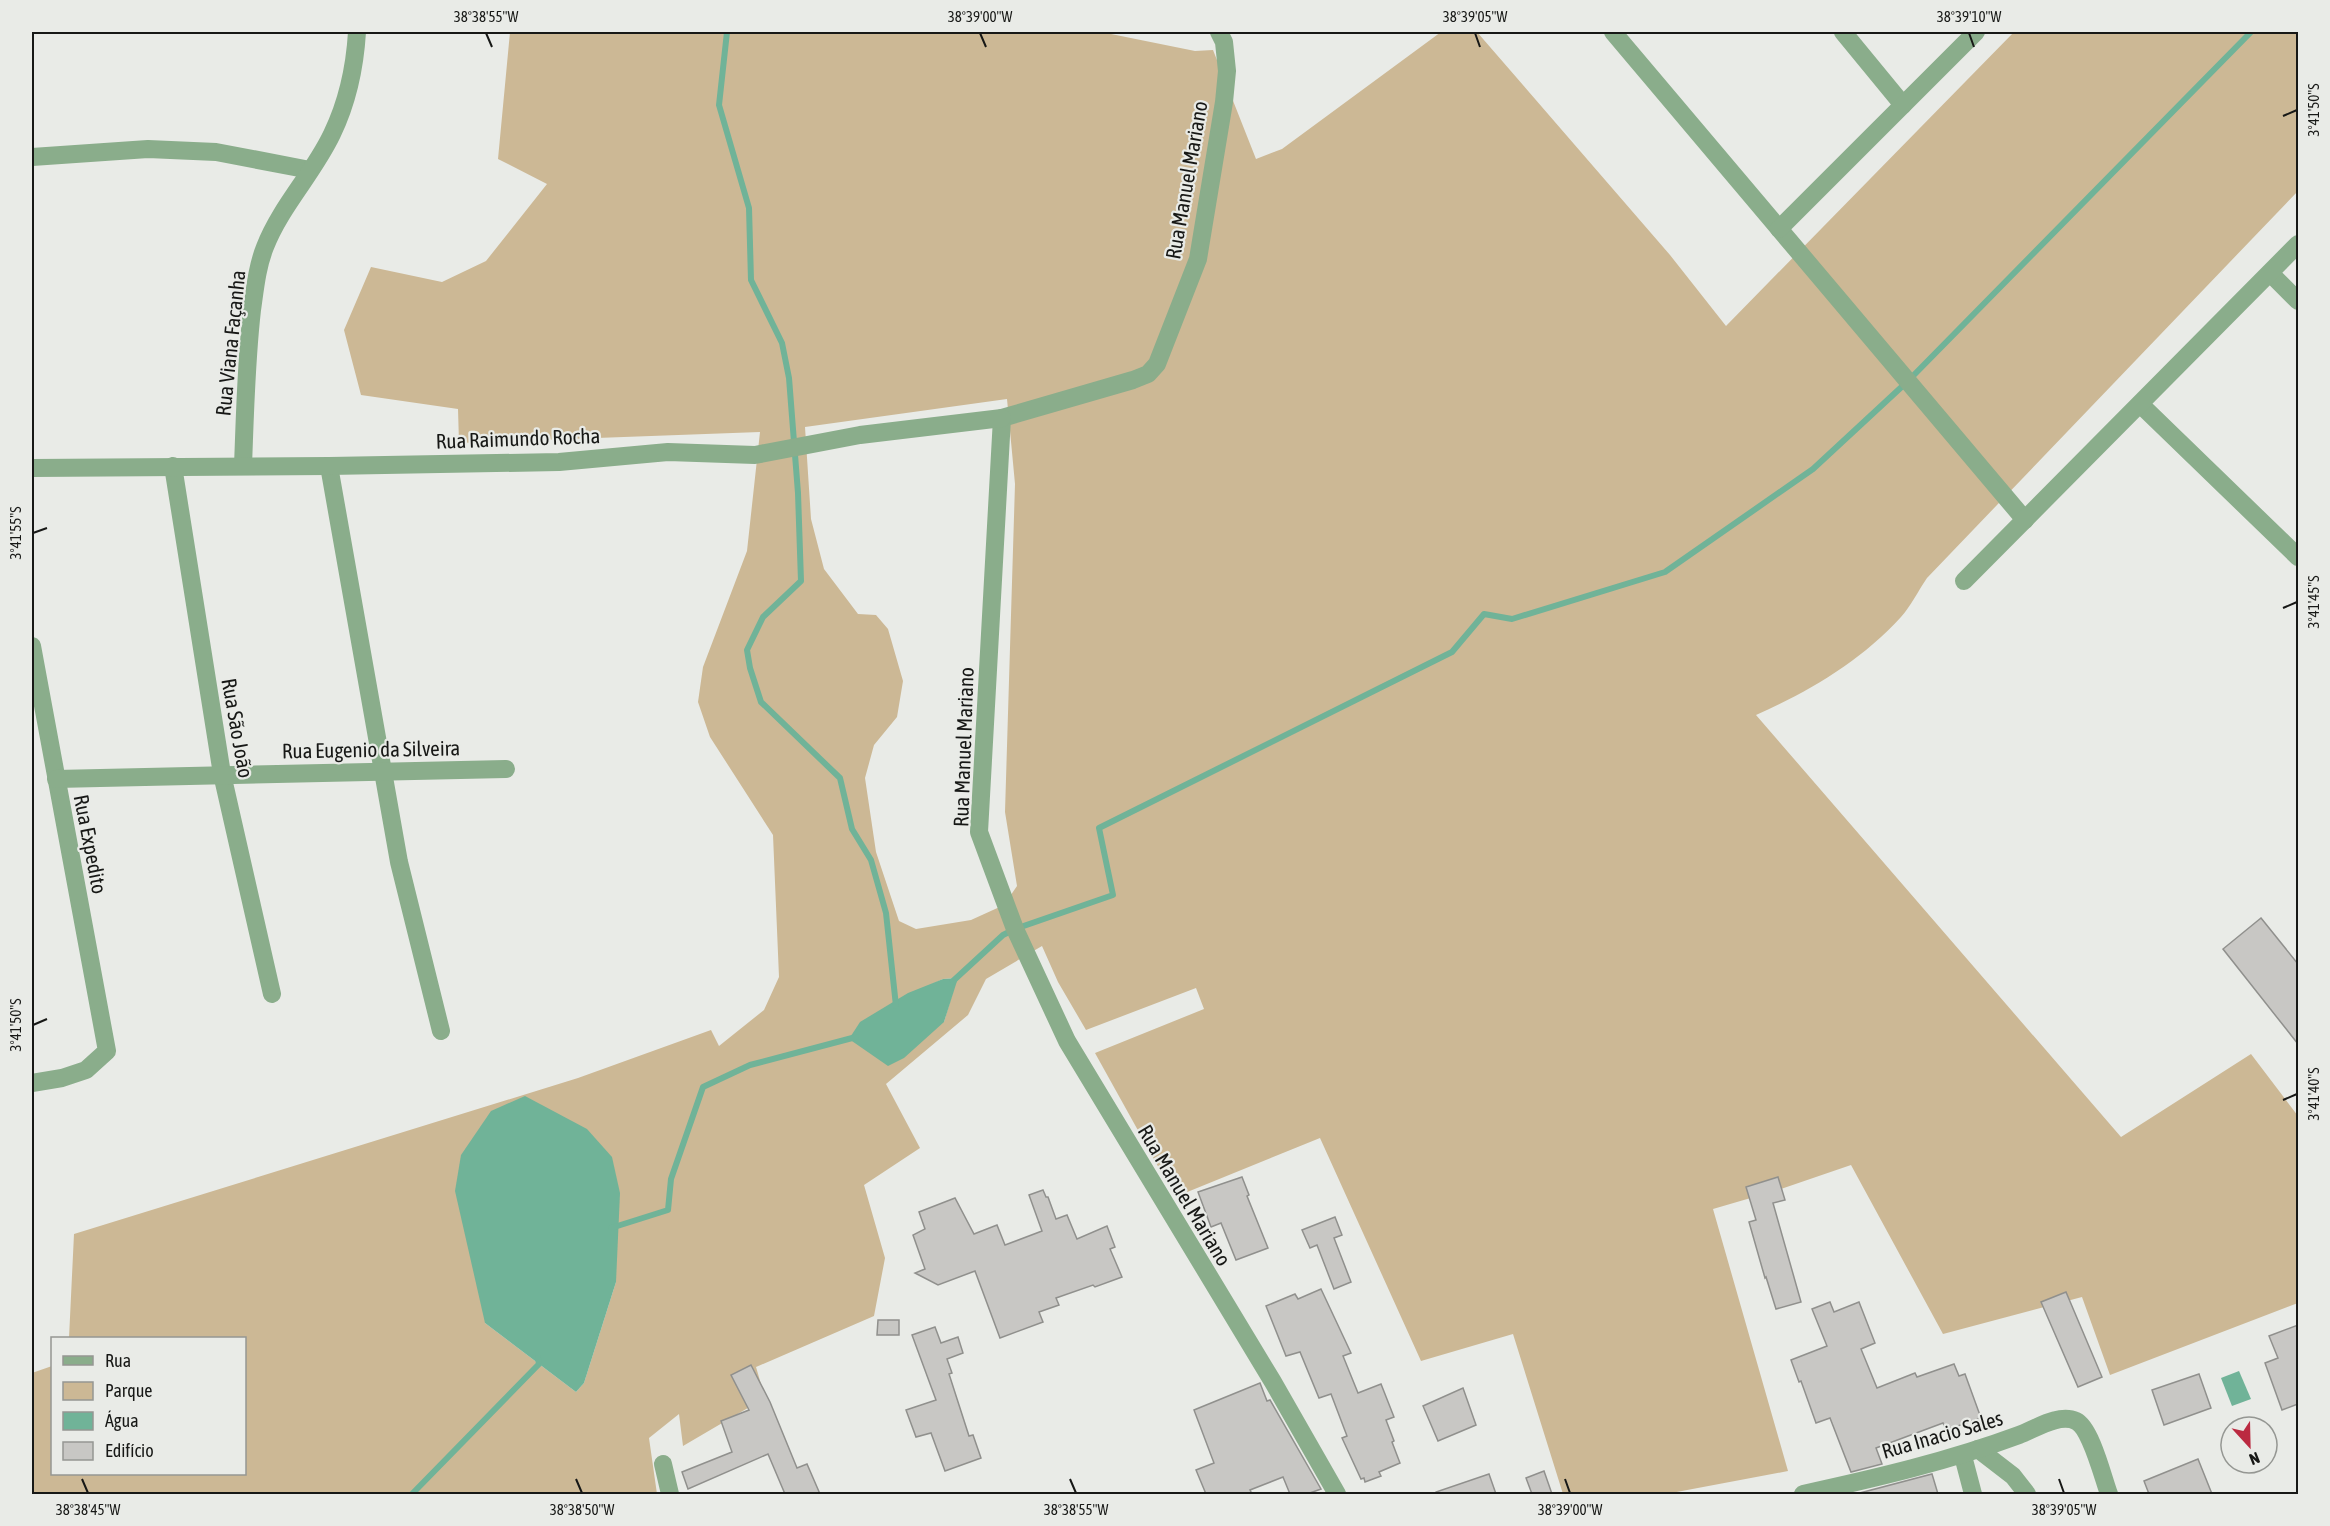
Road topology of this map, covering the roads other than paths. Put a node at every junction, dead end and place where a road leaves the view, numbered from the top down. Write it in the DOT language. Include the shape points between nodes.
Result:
graph roads {
  1 [pos="357,32"];
  2 [pos="1219,32"];
  3 [pos="1613,32"];
  4 [pos="1843,32"];
  5 [pos="1976,32"];
  6 [pos="1903,105"];
  7 [pos="32,157"];
  8 [pos="310,170"];
  9 [pos="1779,229"];
  10 [pos="2298,244"];
  11 [pos="2270,273"];
  12 [pos="2298,301"];
  13 [pos="2140,404"];
  14 [pos="1002,418"];
  15 [pos="173,466"];
  16 [pos="243,466"];
  17 [pos="329,466"];
  18 [pos="32,468"];
  19 [pos="2025,520"];
  20 [pos="2298,557"];
  21 [pos="1964,581"];
  22 [pos="32,646"];
  23 [pos="506,769"];
  24 [pos="382,772"];
  25 [pos="222,774"];
  26 [pos="56,779"];
  27 [pos="272,994"];
  28 [pos="441,1031"];
  29 [pos="32,1083"];
  30 [pos="1971,1452"];
  31 [pos="663,1464"];
  32 [pos="670,1494"];
  33 [pos="1337,1494"];
  34 [pos="1803,1494"];
  35 [pos="1973,1494"];
  36 [pos="2027,1494"];
  37 [pos="2109,1494"];
  1 -- 8 [label="street, Rua Viana Façanha" via="333,134"];
  2 -- 14 [label="street, Rua Manuel Mariano" via="1227,71 1198,259 1157,364 1148,374 1133,380"];
  3 -- 9 [label="street"];
  4 -- 6 [label="street"];
  5 -- 6 [label="street"];
  6 -- 9 [label="street"];
  7 -- 8 [label="street" via="147,149 216,152"];
  8 -- 16 [label="street, Rua Viana Façanha" via="280,214 264,249 256,282 247,354"];
  9 -- 19 [label="street"];
  10 -- 11 [label="street"];
  11 -- 12 [label="street"];
  11 -- 13 [label="street"];
  13 -- 19 [label="street"];
  13 -- 20 [label="street"];
  14 -- 17 [label="street, Rua Raimundo Rocha" via="860,435 755,456 669,452 559,462"];
  14 -- 33 [label="street, Rua Manuel Mariano" via="979,832 1015,929 1067,1041"];
  15 -- 16 [label="street, Rua Raimundo Rocha"];
  15 -- 18 [label="street, Rua Raimundo Rocha"];
  15 -- 25 [label="street, Rua São João"];
  16 -- 17 [label="street, Rua Raimundo Rocha"];
  17 -- 24 [label="street"];
  19 -- 21 [label="street"];
  22 -- 26 [label="street, Rua Expedito"];
  23 -- 24 [label="street, Rua Eugenio da Silveira"];
  24 -- 25 [label="street, Rua Eugenio da Silveira"];
  24 -- 28 [label="street" via="399,862"];
  25 -- 26 [label="street, Rua Eugenio da Silveira"];
  25 -- 27 [label="street, Rua São João"];
  26 -- 29 [label="street, Rua Expedito" via="107,1051 86,1070"];
  30 -- 34 [label="street, Rua Inacio Sales"];
  30 -- 35 [label="street"];
  30 -- 36 [label="street" via="2013,1476"];
  30 -- 37 [label="street, Rua Inacio Sales" via="2067,1418 2078,1422 2087,1432"];
  31 -- 32 [label="street"];
}
